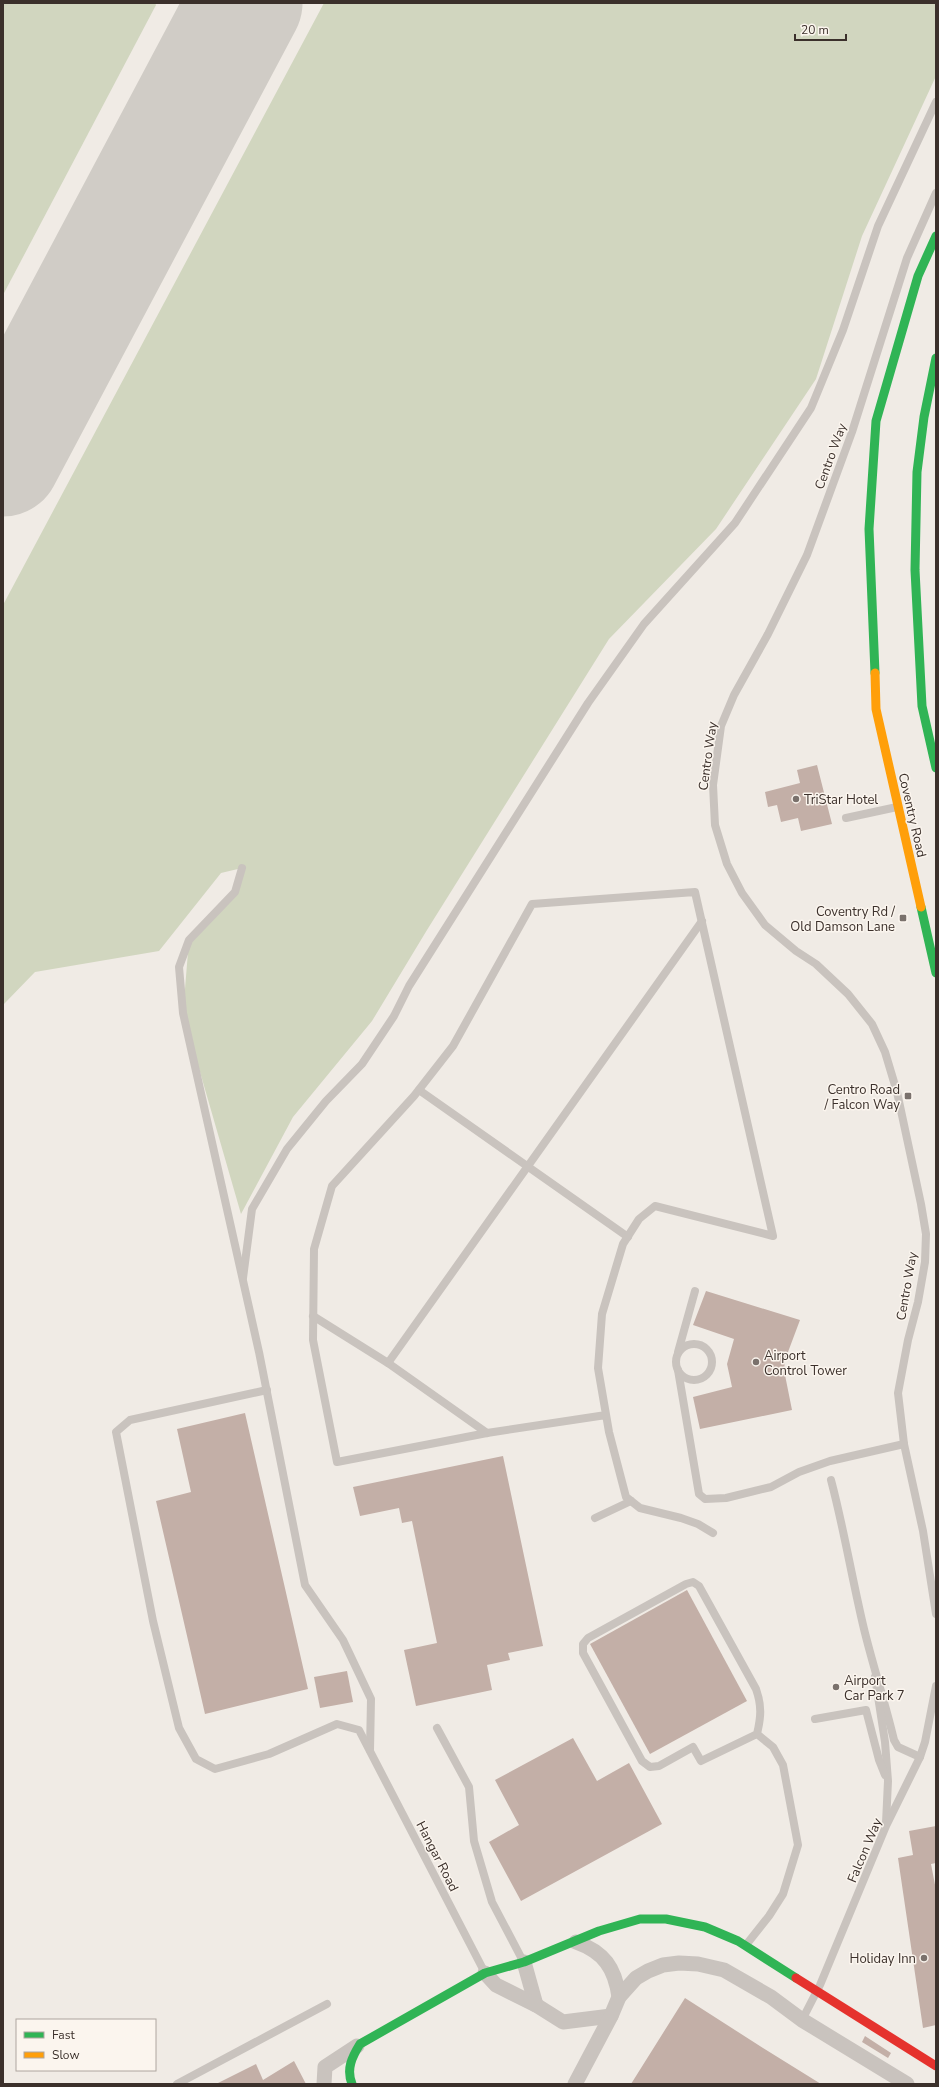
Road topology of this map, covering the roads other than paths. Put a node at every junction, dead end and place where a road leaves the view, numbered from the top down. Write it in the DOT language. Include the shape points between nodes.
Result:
graph roads {
  1 [pos="936,102"];
  2 [pos="936,193"];
  3 [pos="936,236"];
  4 [pos="936,358"];
  5 [pos="936,768"];
  6 [pos="898,806"];
  7 [pos="846,818"];
  8 [pos="242,868"];
  9 [pos="702,921"];
  10 [pos="936,973"];
  11 [pos="419,1090"];
  12 [pos="527,1168"];
  13 [pos="628,1237"];
  14 [pos="243,1278"];
  15 [pos="695,1291"];
  16 [pos="313,1316"];
  17 [pos="678,1352"];
  18 [pos="388,1363"];
  19 [pos="678,1370"];
  20 [pos="267,1390"];
  21 [pos="606,1415"];
  22 [pos="487,1433"];
  23 [pos="904,1444"];
  24 [pos="831,1480"];
  25 [pos="631,1500"];
  26 [pos="595,1518"];
  27 [pos="713,1533"];
  28 [pos="936,1614"];
  29 [pos="873,1666"];
  30 [pos="936,1686"];
  31 [pos="815,1719"];
  32 [pos="437,1728"];
  33 [pos="757,1734"];
  34 [pos="370,1751"];
  35 [pos="920,1757"];
  36 [pos="888,1781"];
  37 [pos="886,1826"];
  38 [pos="576,1942"];
  39 [pos="745,1946"];
  40 [pos="524,1962"];
  41 [pos="485,1973"];
  42 [pos="817,1991"];
  43 [pos="619,1997"];
  44 [pos="327,2004"];
  45 [pos="536,2005"];
  46 [pos="611,2016"];
  47 [pos="802,2020"];
  48 [pos="360,2044"];
  49 [pos="936,2066"];
  50 [pos="177,2084"];
  51 [pos="324,2084"];
  52 [pos="352,2084"];
  53 [pos="576,2084"];
  54 [pos="907,2084"];
  1 -- 14 [label="lane" via="878,226 843,330 811,408 735,523 644,624 588,703 362,1064 326,1101 287,1149 252,1209"];
  2 -- 23 [label="lane, Centro Way" via="907,258 852,432 807,555 721,726 713,785 715,825 728,864 742,893 765,925 816,964 848,994 872,1024 885,1052 897,1092 926,1234 920,1294 898,1393"];
  3 -- 6 [label="main road, Coventry Road" via="918,276 876,421 869,529 876,709"];
  4 -- 5 [label="main road" via="924,417 917,472 915,570 922,706"];
  6 -- 7 [label="lane"];
  6 -- 10 [label="main road, Coventry Road"];
  8 -- 14 [label="lane" via="235,892 189,940 179,967 183,1013"];
  9 -- 11 [label="lane" via="695,892 532,904 453,1046"];
  9 -- 12 [label="lane"];
  9 -- 13 [label="lane" via="773,1236 655,1206 640,1219"];
  11 -- 12 [label="lane"];
  11 -- 16 [label="lane" via="332,1186 314,1249"];
  12 -- 13 [label="lane"];
  12 -- 18 [label="lane"];
  13 -- 21 [label="lane" via="623,1244 602,1314 598,1368"];
  14 -- 20 [label="lane"];
  15 -- 17 [label="lane"];
  16 -- 18 [label="lane"];
  16 -- 22 [label="lane" via="313,1340 337,1462"];
  17 -- 19 [label="lane"];
  17 -- 19 [label="lane" via="687,1344 699,1344 709,1351 713,1362 708,1373 698,1380 686,1378"];
  18 -- 22 [label="lane"];
  19 -- 23 [label="lane" via="699,1494 705,1499 726,1498 771,1487 799,1472 830,1461"];
  20 -- 34 [label="lane" via="305,1585 343,1640 371,1699"];
  20 -- 34 [label="lane, Hangar Road" via="130,1420 116,1432 153,1621 179,1728 196,1759 215,1769 269,1754 337,1724 359,1730"];
  21 -- 22 [label="lane"];
  21 -- 25 [label="lane" via="626,1497"];
  23 -- 28 [label="lane, Centro Way" via="923,1531"];
  24 -- 29 [label="lane"];
  25 -- 26 [label="lane"];
  25 -- 27 [label="lane" via="640,1508 681,1518"];
  29 -- 35 [label="lane" via="883,1691 894,1740 898,1746"];
  29 -- 36 [label="lane" via="885,1742"];
  30 -- 35 [label="lane, Falcon Way"];
  31 -- 36 [label="lane" via="866,1710 879,1760"];
  32 -- 40 [label="lane" via="469,1787 474,1841 492,1902"];
  33 -- 33 [label="lane" via="701,1761 693,1747 659,1766 650,1767 642,1761 583,1653 584,1644 588,1638 693,1582 699,1586 756,1689 761,1716"];
  33 -- 39 [label="lane" via="773,1747 783,1765 798,1845 783,1894"];
  34 -- 41 [label="lane, Hangar Road"];
  35 -- 37 [label="lane, Falcon Way"];
  36 -- 37 [label="lane"];
  37 -- 42 [label="lane, Falcon Way"];
  38 -- 39 [label="main road" via="599,1931 640,1919 666,1919 705,1927"];
  38 -- 40 [label="main road"];
  38 -- 43 [label="street" via="593,1948 608,1963 617,1983"];
  39 -- 42 [label="main road"];
  40 -- 41 [label="main road"];
  40 -- 45 [label="street"];
  41 -- 45 [label="street" via="496,1985"];
  41 -- 48 [label="main road"];
  42 -- 47 [label="lane, Falcon Way"];
  42 -- 49 [label="main road"];
  43 -- 46 [label="street"];
  43 -- 47 [label="street" via="636,1978 648,1971 679,1962 698,1964 724,1970 771,1997"];
  44 -- 50 [label="lane"];
  45 -- 46 [label="street" via="563,2022"];
  46 -- 53 [label="street"];
  47 -- 54 [label="street"];
  48 -- 51 [label="street" via="326,2066"];
  48 -- 52 [label="main road" via="350,2060 349,2078"];
}
